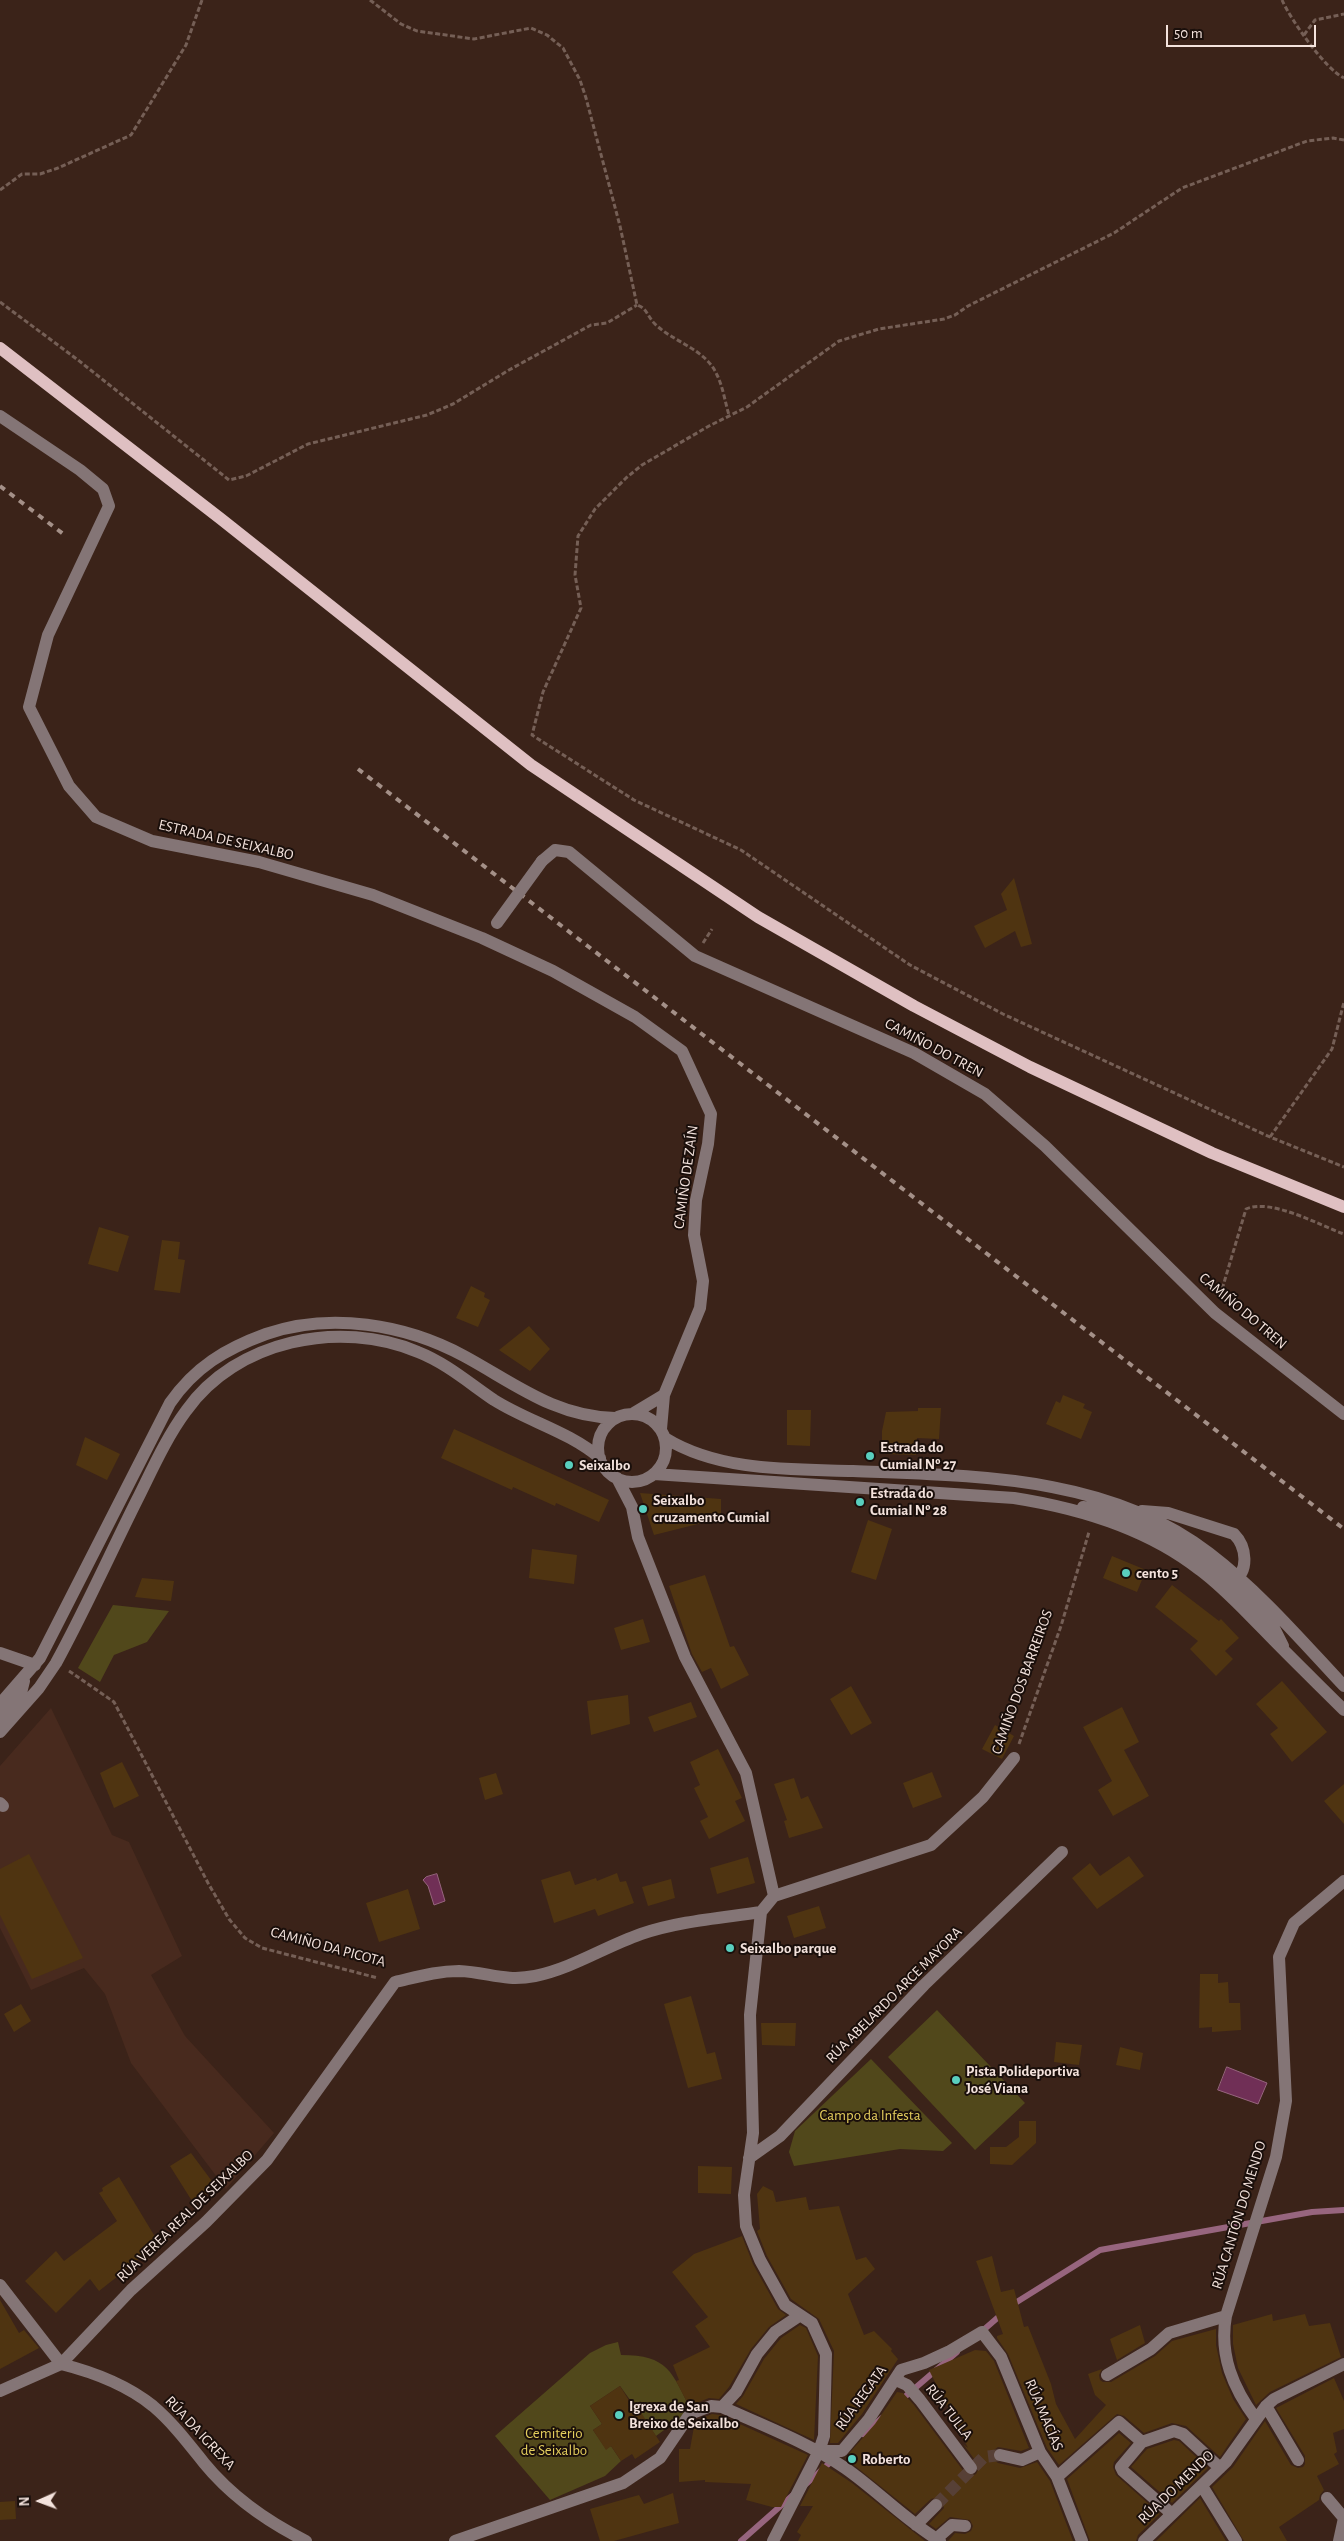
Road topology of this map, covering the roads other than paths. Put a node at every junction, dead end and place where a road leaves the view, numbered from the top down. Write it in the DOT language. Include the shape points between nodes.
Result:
graph roads {
  1 [pos="0,348"];
  2 [pos="0,416"];
  3 [pos="482,938"];
  4 [pos="682,1051"];
  5 [pos="1344,1207"];
  6 [pos="664,1395"];
  7 [pos="634,1414"];
  8 [pos="1344,1414"];
  9 [pos="615,1418"];
  10 [pos="663,1434"];
  11 [pos="600,1458"];
  12 [pos="654,1474"];
  13 [pos="616,1478"];
  14 [pos="636,1482"];
  15 [pos="1050,1504"];
  16 [pos="632,1507"];
  17 [pos="1132,1510"];
  18 [pos="1221,1530"];
  19 [pos="1199,1552"];
  20 [pos="1234,1579"];
  21 [pos="1286,1652"];
  22 [pos="0,1653"];
  23 [pos="35,1665"];
  24 [pos="26,1676"];
  25 [pos="1344,1686"];
  26 [pos="0,1704"];
  27 [pos="1344,1710"];
  28 [pos="0,1718"];
  29 [pos="0,1732"];
  30 [pos="1014,1758"];
  31 [pos="1062,1852"];
  32 [pos="1344,1881"];
  33 [pos="774,1896"];
  34 [pos="761,1912"];
  35 [pos="395,1982"];
  36 [pos="749,2158"];
  37 [pos="0,2285"];
  38 [pos="799,2316"];
  39 [pos="1226,2316"];
  40 [pos="982,2332"];
  41 [pos="61,2364"];
  42 [pos="1344,2364"];
  43 [pos="1107,2375"];
  44 [pos="896,2380"];
  45 [pos="0,2390"];
  46 [pos="1266,2406"];
  47 [pos="722,2407"];
  48 [pos="1256,2420"];
  49 [pos="1142,2442"];
  50 [pos="819,2451"];
  51 [pos="1040,2452"];
  52 [pos="1000,2455"];
  53 [pos="1298,2460"];
  54 [pos="971,2468"];
  55 [pos="1220,2468"];
  56 [pos="1057,2477"];
  57 [pos="1202,2486"];
  58 [pos="1327,2498"];
  59 [pos="936,2505"];
  60 [pos="1172,2514"];
  61 [pos="916,2525"];
  62 [pos="965,2526"];
  63 [pos="938,2540"];
  64 [pos="306,2541"];
  65 [pos="455,2541"];
  66 [pos="773,2541"];
  67 [pos="1082,2541"];
  68 [pos="1144,2541"];
  69 [pos="1236,2541"];
  70 [pos="1339,2541"];
  1 -- 5 [label="main road" via="531,765 758,917 939,1020 1030,1067 1204,1149"];
  2 -- 3 [label="street, ESTRADA DE SEIXALBO" via="102,488 108,506 48,635 29,707 70,786 96,817 152,841 259,862 373,895"];
  3 -- 4 [label="street, ESTRADA DE SEIXALBO" via="553,971 635,1017"];
  3 -- 8 [label="street, CAMIÑO DO TREN, bridge" via="497,923 542,861 554,850 569,852 695,956 914,1053 985,1094 1045,1146 1215,1313"];
  4 -- 6 [label="street, CAMIÑO DE ZAÍN" via="711,1114 696,1200 694,1235 703,1281 700,1308"];
  6 -- 7 [label="street"];
  6 -- 10 [label="street, CAMIÑO DE ZAÍN"];
  7 -- 9 [label="street"];
  7 -- 10 [label="street" via="649,1418"];
  9 -- 11 [label="street" via="601,1433 598,1444"];
  9 -- 23 [label="street" via="568,1412 462,1355 393,1329 362,1324 305,1325 244,1342 208,1361 184,1383 170,1403"];
  10 -- 12 [label="street" via="665,1458"];
  10 -- 17 [label="street" via="702,1456 735,1463 1012,1480 1067,1490"];
  11 -- 13 [label="street"];
  11 -- 29 [label="street" via="574,1439 502,1404 438,1362 400,1345 358,1337 318,1337 255,1356 212,1382 186,1410 161,1452 56,1663 40,1688"];
  12 -- 14 [label="street"];
  12 -- 15 [label="street" via="972,1495"];
  13 -- 14 [label="street"];
  13 -- 16 [label="street"];
  14 -- 16 [label="street"];
  15 -- 19 [label="street" via="1100,1509 1139,1523"];
  15 -- 21 [label="street" via="1094,1516 1157,1543 1200,1569"];
  16 -- 33 [label="street" via="638,1537 685,1657 746,1773"];
  17 -- 18 [label="street" via="1168,1513"];
  17 -- 19 [label="street"];
  18 -- 19 [label="street" via="1203,1539"];
  18 -- 20 [label="street" via="1234,1534 1242,1542 1243,1567"];
  19 -- 20 [label="street"];
  20 -- 21 [label="street" via="1271,1622"];
  20 -- 25 [label="street"];
  21 -- 27 [label="street"];
  22 -- 23 [label="street"];
  23 -- 24 [label="street"];
  24 -- 26 [label="street"];
  24 -- 28 [label="street" via="21,1694"];
  30 -- 33 [label="street, CAMIÑO DOS BARREIROS" via="983,1797 931,1845"];
  31 -- 36 [label="street, RÚA ABELARDO ARCE MAYORA" via="924,1985 780,2136"];
  32 -- 39 [label="street, RÚA CANTÓN DO MENDO" via="1294,1923 1279,1957 1286,2101 1276,2157"];
  33 -- 34 [label="street"];
  34 -- 35 [label="street, CAMIÑO DA PICOTA" via="665,1927 573,1965 531,1976 508,1979 441,1971"];
  34 -- 36 [label="street" via="750,2015 753,2133"];
  35 -- 41 [label="street, RÚA VEREA REAL DE SEIXALBO" via="267,2160 206,2222 131,2290"];
  36 -- 38 [label="street" via="744,2195 746,2226 785,2305"];
  37 -- 41 [label="street"];
  38 -- 47 [label="street" via="775,2332 757,2354 736,2392"];
  38 -- 50 [label="street" via="812,2323 826,2354 824,2436"];
  39 -- 43 [label="street" via="1169,2333 1151,2349"];
  39 -- 48 [label="street, RÚA CANTÓN DO MENDO" via="1222,2336 1232,2381"];
  40 -- 44 [label="street, RÚA REGATA" via="950,2351 902,2370"];
  40 -- 51 [label="street, RÚA MACÍAS" via="1001,2357"];
  41 -- 45 [label="street, RÚA VEREA REAL DE SEIXALBO"];
  41 -- 64 [label="street, RÚA DA IGREXA" via="121,2386 152,2405 245,2503"];
  42 -- 46 [label="street, RÚA DO MENDO"];
  44 -- 50 [label="street, RÚA REGATA" via="842,2450"];
  44 -- 54 [label="street, RÚA TULLA" via="907,2385 916,2395"];
  46 -- 48 [label="street, RÚA DO MENDO"];
  46 -- 53 [label="street"];
  47 -- 50 [label="street"];
  47 -- 65 [label="street" via="711,2406 690,2414 660,2458 622,2482"];
  48 -- 55 [label="street, RÚA DO MENDO"];
  49 -- 55 [label="street" via="1174,2430 1183,2434"];
  49 -- 56 [label="street" via="1119,2422"];
  49 -- 60 [label="street" via="1121,2467 1123,2472"];
  50 -- 61 [label="street"];
  50 -- 66 [label="street"];
  51 -- 52 [label="street" via="1022,2460"];
  51 -- 56 [label="street, RÚA MACÍAS"];
  55 -- 57 [label="street, RÚA DO MENDO"];
  56 -- 67 [label="street, RÚA MACÍAS"];
  57 -- 60 [label="street, RÚA DO MENDO"];
  57 -- 69 [label="street"];
  58 -- 70 [label="street" via="1344,2518"];
  59 -- 61 [label="street"];
  60 -- 68 [label="street, RÚA DO MENDO"];
  61 -- 63 [label="street"];
  62 -- 63 [label="street" via="952,2525"];
}
